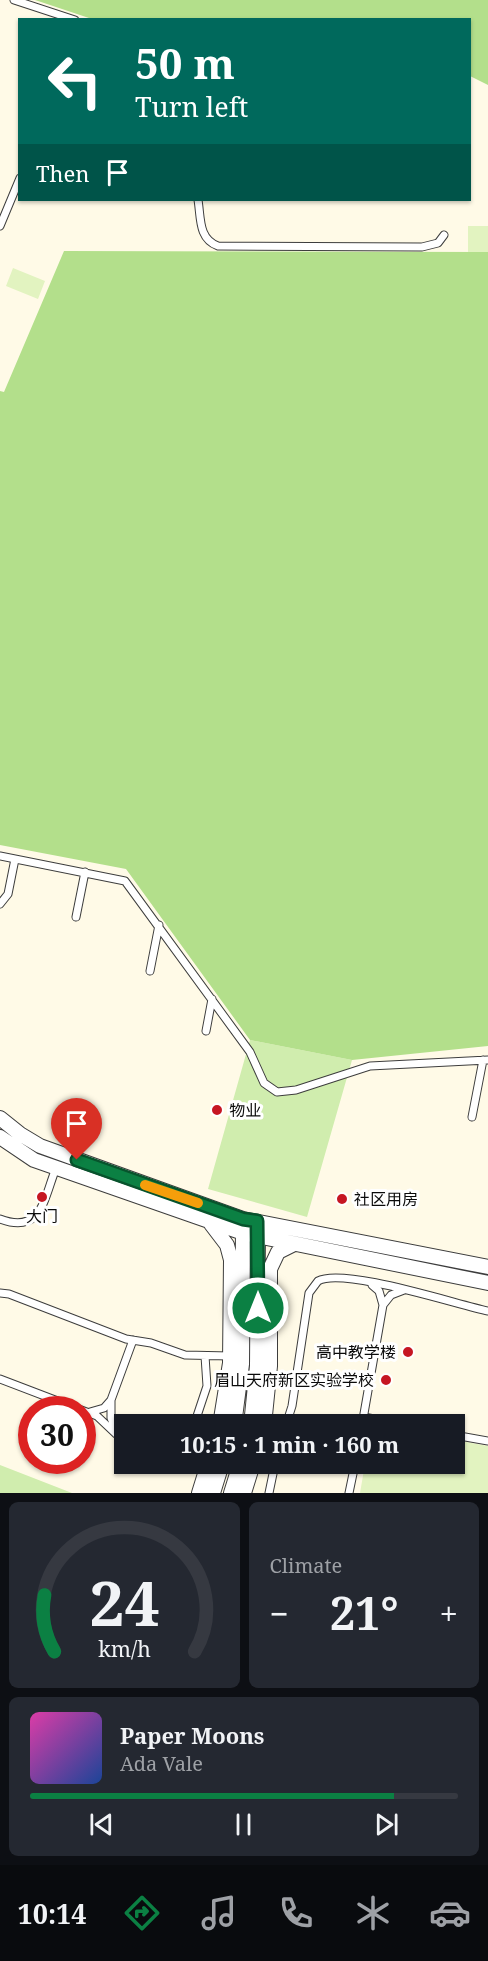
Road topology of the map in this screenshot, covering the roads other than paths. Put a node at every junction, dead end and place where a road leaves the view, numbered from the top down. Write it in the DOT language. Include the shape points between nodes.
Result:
graph roads {
  1 [pos="15,0"];
  2 [pos="69,18"];
  3 [pos="18,183"];
  4 [pos="198,201"];
  5 [pos="0,226"];
  6 [pos="444,235"];
  7 [pos="0,856"];
  8 [pos="15,859"];
  9 [pos="85,872"];
  10 [pos="0,904"];
  11 [pos="76,917"];
  12 [pos="159,926"];
  13 [pos="150,971"];
  14 [pos="212,999"];
  15 [pos="206,1031"];
  16 [pos="485,1060"];
  17 [pos="472,1117"];
  18 [pos="0,1118"];
  19 [pos="0,1137"];
  20 [pos="56,1168"];
  21 [pos="0,1219"];
  22 [pos="243,1219"];
  23 [pos="257,1221"];
  24 [pos="209,1222"];
  25 [pos="243,1233"];
  26 [pos="258,1236"];
  27 [pos="294,1244"];
  28 [pos="488,1267"];
  29 [pos="368,1283"];
  30 [pos="488,1283"];
  31 [pos="406,1290"];
  32 [pos="0,1293"];
  33 [pos="384,1305"];
  34 [pos="258,1308"];
  35 [pos="243,1309"];
  36 [pos="488,1311"];
  37 [pos="133,1340"];
  38 [pos="205,1356"];
  39 [pos="230,1360"];
  40 [pos="270,1366"];
  41 [pos="0,1379"];
  42 [pos="45,1396"];
  43 [pos="111,1400"];
  44 [pos="96,1411"];
  45 [pos="198,1414"];
  46 [pos="222,1414"];
  47 [pos="235,1414"];
  48 [pos="252,1414"];
  49 [pos="265,1414"];
  50 [pos="288,1414"];
  51 [pos="364,1414"];
  52 [pos="96,1416"];
  53 [pos="114,1423"];
  54 [pos="114,1432"];
  55 [pos="465,1437"];
  56 [pos="488,1441"];
  57 [pos="202,1474"];
  58 [pos="219,1474"];
  59 [pos="237,1474"];
  60 [pos="250,1474"];
  61 [pos="272,1474"];
  62 [pos="353,1474"];
  63 [pos="199,1493"];
  64 [pos="213,1493"];
  65 [pos="231,1493"];
  66 [pos="244,1493"];
  67 [pos="269,1493"];
  68 [pos="349,1493"];
  1 -- 2 [label="lane"];
  3 -- 5 [label="lane"];
  4 -- 6 [label="lane" via="202,232 218,246 422,247 438,243"];
  7 -- 8 [label="lane"];
  8 -- 9 [label="lane"];
  8 -- 10 [label="lane" via="8,894"];
  9 -- 11 [label="lane"];
  9 -- 12 [label="lane" via="125,881"];
  12 -- 13 [label="lane"];
  12 -- 14 [label="lane"];
  14 -- 15 [label="lane"];
  14 -- 16 [label="lane" via="250,1052 264,1083 277,1092 296,1090 370,1066"];
  16 -- 17 [label="lane"];
  18 -- 22 [label="street" via="40,1146"];
  19 -- 20 [label="street" via="34,1160"];
  20 -- 21 [label="lane" via="40,1211 33,1219 16,1224"];
  20 -- 24 [label="street"];
  22 -- 23 [label="street"];
  22 -- 25 [label="street"];
  23 -- 26 [label="street"];
  23 -- 28 [label="street"];
  24 -- 25 [label="street"];
  24 -- 39 [label="street" via="227,1245 231,1260"];
  25 -- 26 [label="street"];
  25 -- 35 [label="street"];
  26 -- 27 [label="street"];
  26 -- 34 [label="street"];
  27 -- 30 [label="street"];
  27 -- 40 [label="street" via="278,1252 270,1269"];
  29 -- 31 [label="lane"];
  29 -- 33 [label="lane" via="379,1291"];
  29 -- 50 [label="lane" via="331,1276 311,1288"];
  31 -- 33 [label="lane" via="391,1295"];
  31 -- 36 [label="lane"];
  32 -- 37 [label="lane"];
  33 -- 51 [label="lane"];
  34 -- 40 [label="street"];
  34 -- 48 [label="street"];
  35 -- 39 [label="street"];
  35 -- 47 [label="street"];
  37 -- 38 [label="lane" via="185,1355"];
  37 -- 43 [label="lane"];
  38 -- 39 [label="lane"];
  38 -- 45 [label="lane" via="207,1386"];
  39 -- 46 [label="street"];
  40 -- 49 [label="street"];
  41 -- 42 [label="lane"];
  43 -- 44 [label="lane"];
  43 -- 53 [label="lane"];
  52 -- 54 [label="lane"];
  55 -- 56 [label="lane"];
  57 -- 63 [label="street"];
  58 -- 64 [label="street"];
  59 -- 65 [label="street"];
  60 -- 66 [label="street"];
  61 -- 67 [label="lane"];
  62 -- 68 [label="lane"];
}
